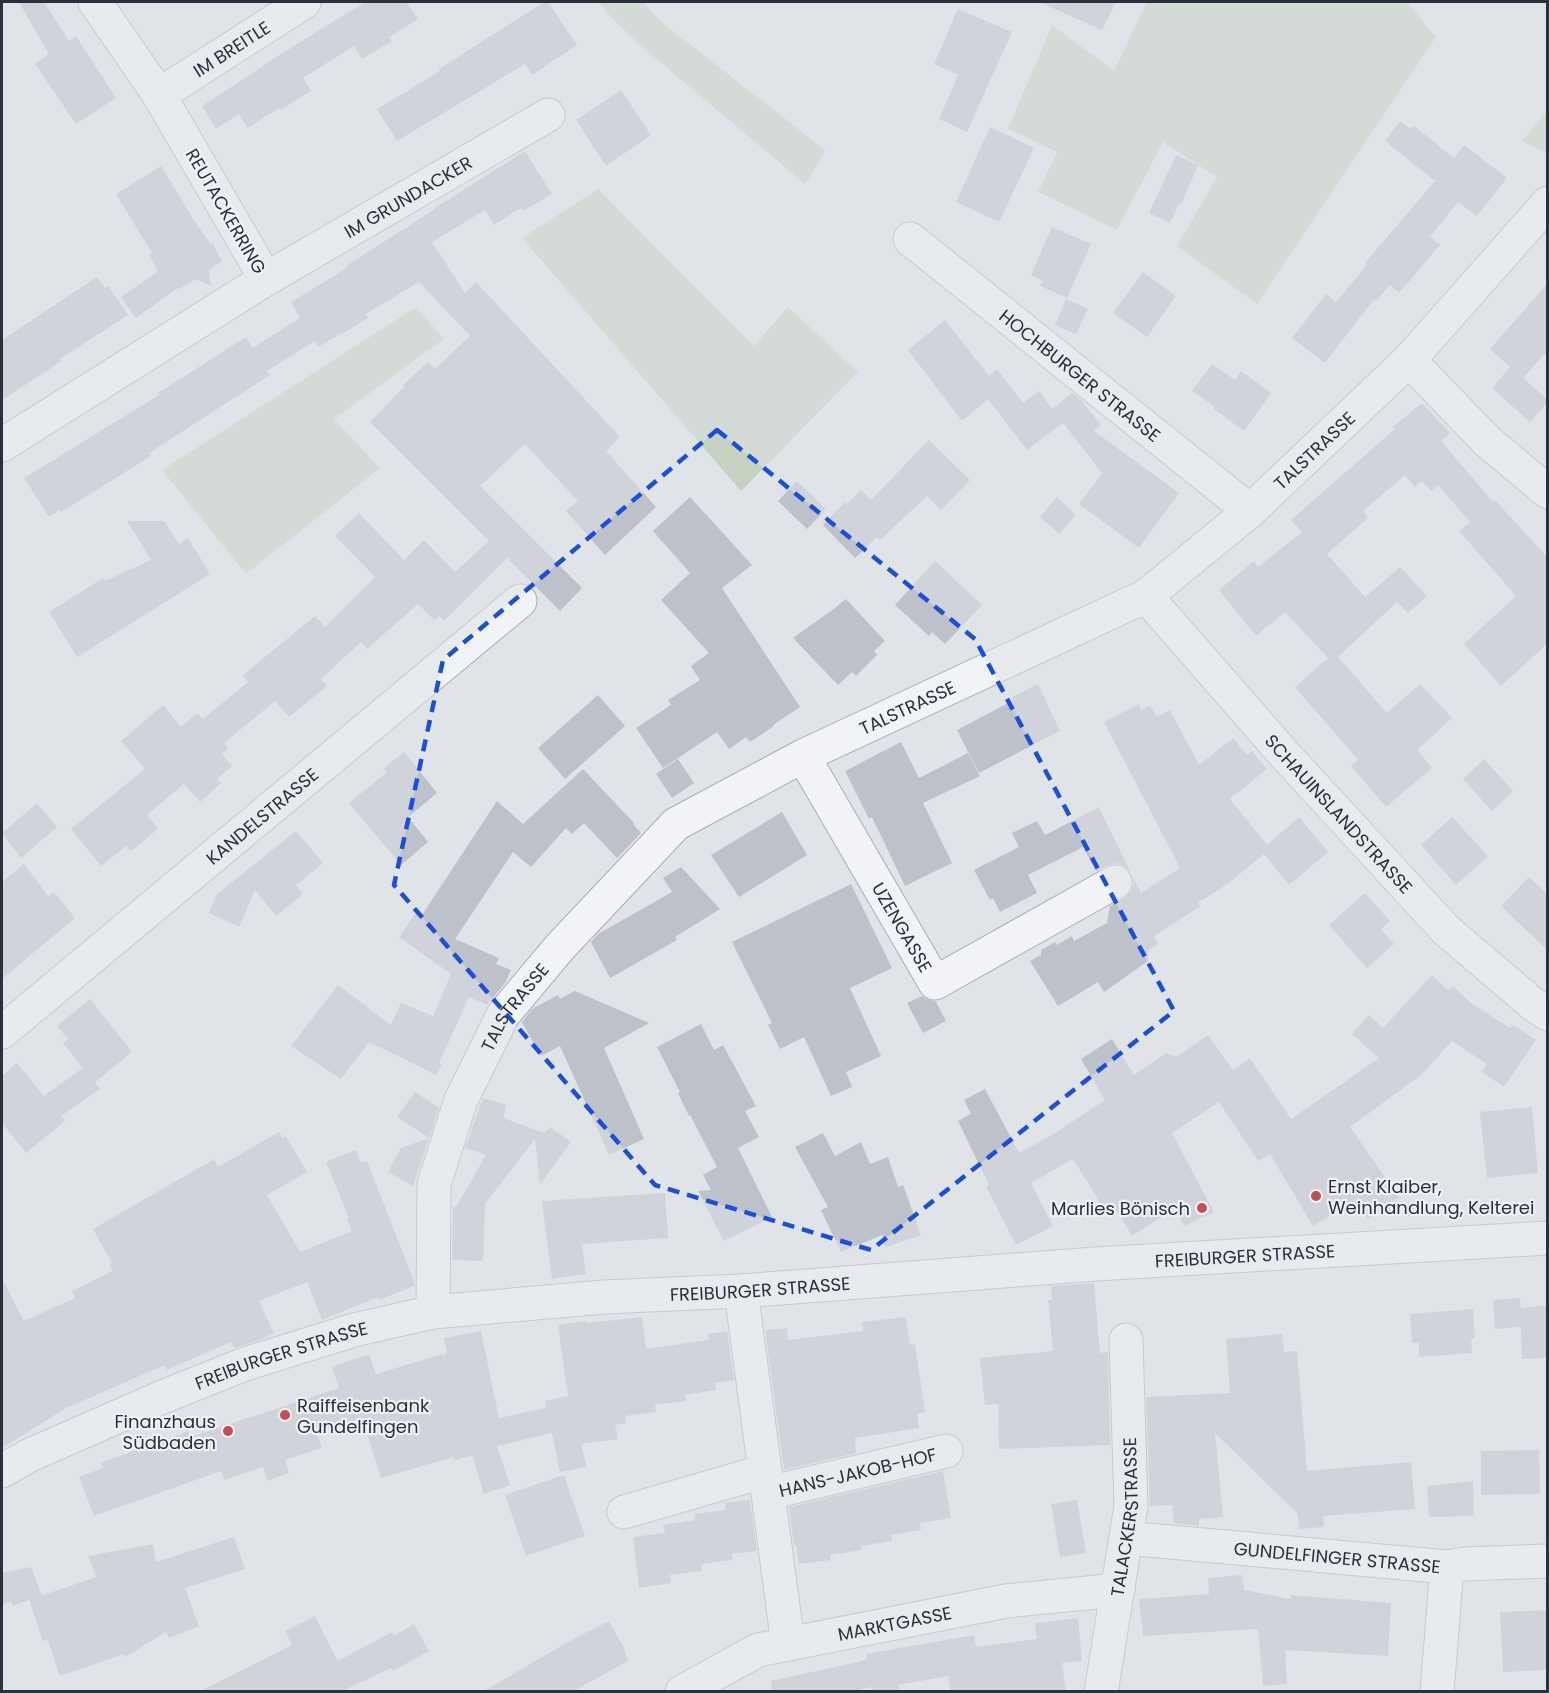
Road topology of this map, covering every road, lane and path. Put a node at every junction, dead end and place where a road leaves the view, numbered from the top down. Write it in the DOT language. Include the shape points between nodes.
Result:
graph roads {
  1 [pos="94,2"];
  2 [pos="304,2"];
  3 [pos="159,95"];
  4 [pos="548,115"];
  5 [pos="1548,202"];
  6 [pos="910,239"];
  7 [pos="266,279"];
  8 [pos="1409,360"];
  9 [pos="2,445"];
  10 [pos="1548,492"];
  11 [pos="1250,511"];
  12 [pos="1146,596"];
  13 [pos="520,601"];
  14 [pos="803,756"];
  15 [pos="1115,882"];
  16 [pos="1548,1014"];
  17 [pos="2,1032"];
  18 [pos="1548,1238"];
  19 [pos="741,1291"];
  20 [pos="433,1312"];
  21 [pos="1126,1340"];
  22 [pos="946,1451"];
  23 [pos="2,1471"];
  24 [pos="767,1482"];
  25 [pos="624,1512"];
  26 [pos="1126,1538"];
  27 [pos="1548,1561"];
  28 [pos="1446,1567"];
  29 [pos="1118,1590"];
  30 [pos="788,1644"];
  31 [pos="682,1692"];
  32 [pos="1101,1692"];
  33 [pos="1437,1692"];
  1 -- 3 [label="street, REUTACKERRING"];
  2 -- 3 [label="street, IM BREITLE"];
  3 -- 7 [label="street, REUTACKERRING"];
  4 -- 7 [label="street, IM GRUNDACKER"];
  5 -- 8 [label="street, TALSTRASSE"];
  6 -- 11 [label="street, HOCHBURGER STRASSE"];
  7 -- 9 [label="street, REUTACKERRING"];
  8 -- 10 [label="street" via="1487,441"];
  8 -- 11 [label="street, TALSTRASSE"];
  11 -- 12 [label="street, TALSTRASSE"];
  12 -- 14 [label="street, TALSTRASSE"];
  12 -- 16 [label="street, SCHAUINSLANDSTRASSE" via="1446,930"];
  13 -- 17 [label="street, KANDELSTRASSE"];
  14 -- 15 [label="street, UZENGASSE" via="935,983"];
  14 -- 20 [label="street, TALSTRASSE" via="676,824 560,947 503,1015 461,1100 434,1184"];
  18 -- 19 [label="street, FREIBURGER STRASSE" via="1095,1264"];
  19 -- 20 [label="street, FREIBURGER STRASSE" via="604,1297"];
  19 -- 24 [label="street, HANS-JAKOB-HOF"];
  20 -- 23 [label="street, FREIBURGER STRASSE" via="354,1330 245,1364 28,1456"];
  21 -- 26 [label="street, TALACKERSTRASSE" via="1131,1506"];
  22 -- 24 [label="street, HANS-JAKOB-HOF"];
  24 -- 25 [label="street, HANS-JAKOB-HOF"];
  24 -- 30 [label="street, HANS-JAKOB-HOF"];
  26 -- 28 [label="street, GUNDELFINGER STRASSE"];
  26 -- 29 [label="street, TALACKERSTRASSE"];
  27 -- 28 [label="street, GUNDELFINGER STRASSE"];
  28 -- 33 [label="street"];
  29 -- 30 [label="street, MARKTGASSE" via="1006,1601"];
  29 -- 32 [label="street, TALACKERSTRASSE"];
  30 -- 31 [label="street, MARKTGASSE" via="758,1650"];
}
